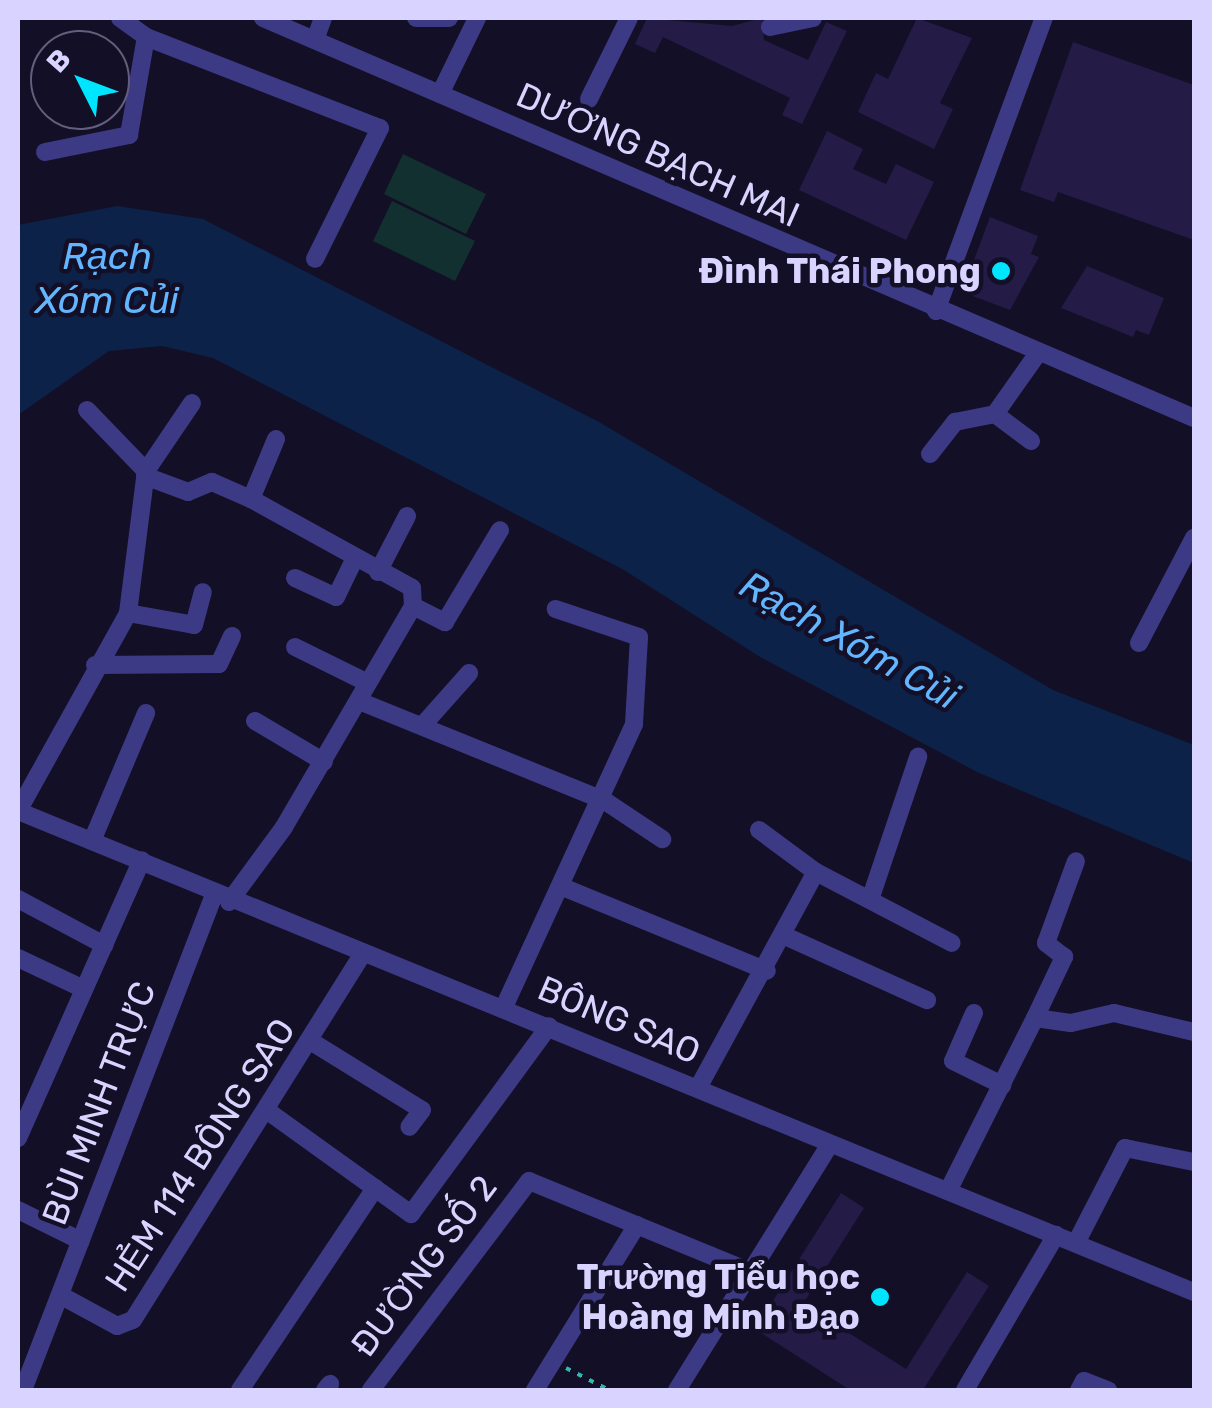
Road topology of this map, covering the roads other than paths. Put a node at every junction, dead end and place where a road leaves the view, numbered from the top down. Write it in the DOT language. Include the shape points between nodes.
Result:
graph roads {
  1 [pos="120,18"];
  2 [pos="264,18"];
  3 [pos="323,18"];
  4 [pos="416,18"];
  5 [pos="449,18"];
  6 [pos="477,18"];
  7 [pos="629,18"];
  8 [pos="813,18"];
  9 [pos="1044,18"];
  10 [pos="770,27"];
  11 [pos="146,38"];
  12 [pos="315,40"];
  13 [pos="440,94"];
  14 [pos="589,99"];
  15 [pos="45,152"];
  16 [pos="315,259"];
  17 [pos="936,310"];
  18 [pos="1038,353"];
  19 [pos="192,402"];
  20 [pos="87,410"];
  21 [pos="995,414"];
  22 [pos="1194,418"];
  23 [pos="276,439"];
  24 [pos="1031,441"];
  25 [pos="930,454"];
  26 [pos="145,474"];
  27 [pos="251,499"];
  28 [pos="407,516"];
  29 [pos="500,530"];
  30 [pos="1194,538"];
  31 [pos="354,560"];
  32 [pos="378,572"];
  33 [pos="295,578"];
  34 [pos="204,592"];
  35 [pos="412,606"];
  36 [pos="556,608"];
  37 [pos="128,613"];
  38 [pos="232,636"];
  39 [pos="1139,642"];
  40 [pos="295,647"];
  41 [pos="95,665"];
  42 [pos="469,673"];
  43 [pos="368,682"];
  44 [pos="359,701"];
  45 [pos="146,713"];
  46 [pos="255,721"];
  47 [pos="422,726"];
  48 [pos="918,757"];
  49 [pos="324,762"];
  50 [pos="605,800"];
  51 [pos="18,811"];
  52 [pos="759,830"];
  53 [pos="662,839"];
  54 [pos="92,840"];
  55 [pos="142,860"];
  56 [pos="1076,861"];
  57 [pos="816,872"];
  58 [pos="566,888"];
  59 [pos="872,894"];
  60 [pos="221,898"];
  61 [pos="18,899"];
  62 [pos="785,936"];
  63 [pos="952,943"];
  64 [pos="104,946"];
  65 [pos="363,954"];
  66 [pos="19,963"];
  67 [pos="767,971"];
  68 [pos="84,989"];
  69 [pos="926,1000"];
  70 [pos="504,1007"];
  71 [pos="974,1013"];
  72 [pos="1035,1018"];
  73 [pos="548,1026"];
  74 [pos="1194,1032"];
  75 [pos="312,1042"];
  76 [pos="1002,1084"];
  77 [pos="698,1088"];
  78 [pos="269,1112"];
  79 [pos="409,1127"];
  80 [pos="18,1138"];
  81 [pos="830,1144"];
  82 [pos="1194,1162"];
  83 [pos="375,1188"];
  84 [pos="948,1191"];
  85 [pos="18,1210"];
  86 [pos="637,1225"];
  87 [pos="1056,1234"];
  88 [pos="80,1241"];
  89 [pos="1076,1243"];
  90 [pos="751,1272"];
  91 [pos="1194,1292"];
  92 [pos="60,1295"];
  93 [pos="23,1390"];
  94 [pos="240,1390"];
  95 [pos="371,1390"];
  96 [pos="535,1390"];
  97 [pos="677,1390"];
  98 [pos="965,1390"];
  99 [pos="1080,1390"];
  100 [pos="1108,1390"];
  1 -- 11 [label="street"];
  2 -- 12 [label="street, DƯƠNG BẠCH MAI"];
  3 -- 12 [label="street"];
  4 -- 5 [label="street"];
  6 -- 13 [label="street"];
  7 -- 14 [label="street"];
  8 -- 10 [label="street"];
  9 -- 17 [label="street"];
  11 -- 15 [label="street" via="129,135"];
  11 -- 16 [label="street" via="380,128"];
  12 -- 13 [label="street, DƯƠNG BẠCH MAI"];
  13 -- 17 [label="street, DƯƠNG BẠCH MAI"];
  17 -- 18 [label="street, DƯƠNG BẠCH MAI"];
  18 -- 21 [label="street"];
  18 -- 22 [label="street, DƯƠNG BẠCH MAI"];
  19 -- 26 [label="street"];
  20 -- 26 [label="street"];
  21 -- 24 [label="street"];
  21 -- 25 [label="street" via="954,422"];
  23 -- 27 [label="street"];
  26 -- 27 [label="street" via="188,492 212,482"];
  26 -- 37 [label="street"];
  27 -- 31 [label="street"];
  28 -- 32 [label="street"];
  29 -- 35 [label="street" via="445,622"];
  30 -- 39 [label="street"];
  31 -- 32 [label="street"];
  31 -- 33 [label="street" via="336,597"];
  32 -- 35 [label="street" via="412,588"];
  34 -- 37 [label="street" via="194,624"];
  35 -- 43 [label="street, BÙI MINH TRỰC"];
  36 -- 50 [label="street" via="639,637 634,724"];
  37 -- 41 [label="street"];
  38 -- 41 [label="street" via="219,664"];
  40 -- 43 [label="street"];
  41 -- 51 [label="street"];
  42 -- 47 [label="street"];
  43 -- 44 [label="street, BÙI MINH TRỰC"];
  44 -- 47 [label="street"];
  44 -- 49 [label="street, BÙI MINH TRỰC"];
  45 -- 54 [label="street"];
  46 -- 49 [label="street"];
  47 -- 50 [label="street"];
  48 -- 59 [label="street"];
  49 -- 60 [label="street, BÙI MINH TRỰC"];
  50 -- 53 [label="street"];
  50 -- 58 [label="street"];
  51 -- 54 [label="street, BÔNG SAO"];
  52 -- 57 [label="street"];
  54 -- 55 [label="street, BÔNG SAO"];
  55 -- 60 [label="street, BÔNG SAO"];
  55 -- 64 [label="street"];
  56 -- 72 [label="street" via="1046,943 1064,957"];
  57 -- 59 [label="street"];
  57 -- 62 [label="street"];
  58 -- 67 [label="street"];
  58 -- 70 [label="street"];
  59 -- 63 [label="street"];
  60 -- 65 [label="street, BÔNG SAO"];
  60 -- 88 [label="street, BÙI MINH TRỰC"];
  61 -- 64 [label="street"];
  62 -- 67 [label="street"];
  62 -- 69 [label="street"];
  64 -- 68 [label="street"];
  65 -- 70 [label="street, BÔNG SAO"];
  65 -- 75 [label="street, HẺM 114 BÔNG SAO"];
  66 -- 68 [label="street"];
  67 -- 77 [label="street"];
  68 -- 80 [label="street"];
  70 -- 73 [label="street, BÔNG SAO"];
  71 -- 76 [label="street" via="953,1061"];
  72 -- 74 [label="street" via="1071,1023 1114,1013"];
  72 -- 76 [label="street"];
  73 -- 77 [label="street, BÔNG SAO"];
  73 -- 83 [label="street" via="412,1214"];
  75 -- 78 [label="street, HẺM 114 BÔNG SAO"];
  75 -- 79 [label="street" via="422,1110"];
  76 -- 84 [label="street"];
  77 -- 81 [label="street, BÔNG SAO"];
  78 -- 83 [label="street"];
  78 -- 92 [label="street, HẺM 114 BÔNG SAO" via="133,1320 117,1326"];
  81 -- 84 [label="street, BÔNG SAO"];
  81 -- 90 [label="street"];
  82 -- 89 [label="street" via="1125,1148"];
  83 -- 94 [label="street"];
  84 -- 87 [label="street, BÔNG SAO"];
  85 -- 88 [label="street"];
  86 -- 90 [label="street, ĐƯỜNG SỐ 2"];
  86 -- 95 [label="street, ĐƯỜNG SỐ 2" via="528,1181"];
  86 -- 96 [label="street"];
  87 -- 89 [label="street, BÔNG SAO"];
  87 -- 98 [label="street"];
  88 -- 92 [label="street, BÙI MINH TRỰC"];
  89 -- 91 [label="street, BÔNG SAO"];
  90 -- 97 [label="street"];
  92 -- 93 [label="street, BÙI MINH TRỰC"];
  99 -- 100 [label="street" via="1084,1380"];
}
